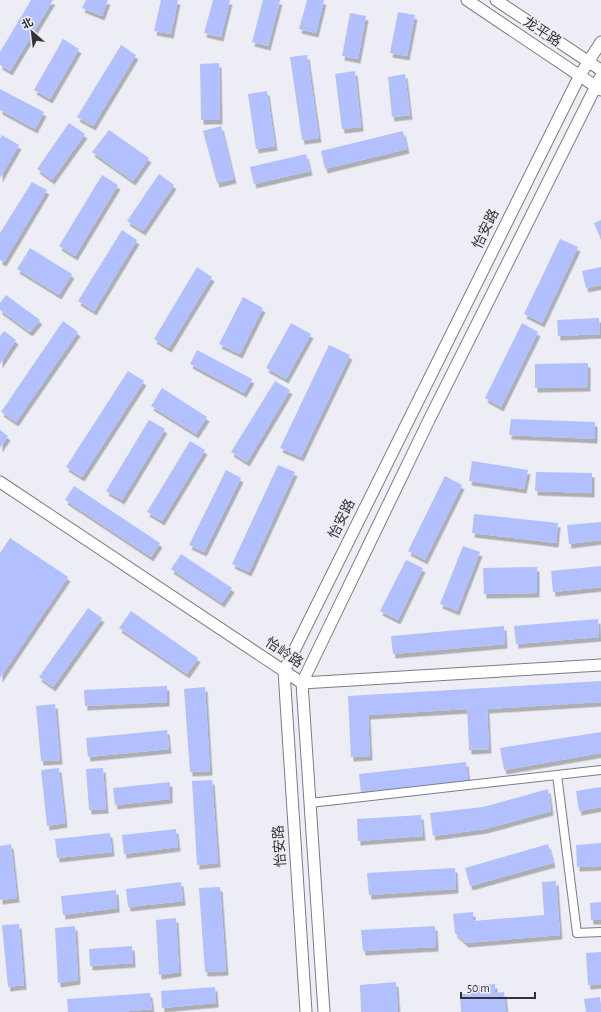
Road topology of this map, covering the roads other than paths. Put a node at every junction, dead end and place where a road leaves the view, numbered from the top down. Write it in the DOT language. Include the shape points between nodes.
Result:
graph roads {
  1 [pos="467,0"];
  2 [pos="496,0"];
  3 [pos="601,42"];
  4 [pos="588,62"];
  5 [pos="601,70"];
  6 [pos="580,75"];
  7 [pos="599,84"];
  8 [pos="0,482"];
  9 [pos="601,665"];
  10 [pos="284,671"];
  11 [pos="302,683"];
  12 [pos="601,770"];
  13 [pos="557,776"];
  14 [pos="310,803"];
  15 [pos="601,932"];
  16 [pos="306,1012"];
  17 [pos="324,1012"];
  1 -- 6 [label="street, 龙平路"];
  2 -- 4 [label="street, 龙平路"];
  3 -- 4 [label="street, 怡安路"];
  4 -- 5 [label="street, 龙平路"];
  4 -- 6 [label="street, 怡安路"];
  6 -- 7 [label="street, 龙平路"];
  6 -- 10 [label="street, 怡安路"];
  7 -- 11 [label="street" via="429,420"];
  8 -- 10 [label="street, 怡岭路"];
  9 -- 11 [label="street, 怡岭路"];
  10 -- 11 [label="street, 怡岭路"];
  10 -- 16 [label="street, 怡安路"];
  11 -- 14 [label="street"];
  12 -- 13 [label="street"];
  13 -- 14 [label="street"];
  13 -- 15 [label="street" via="577,933"];
  14 -- 17 [label="street"];
}
